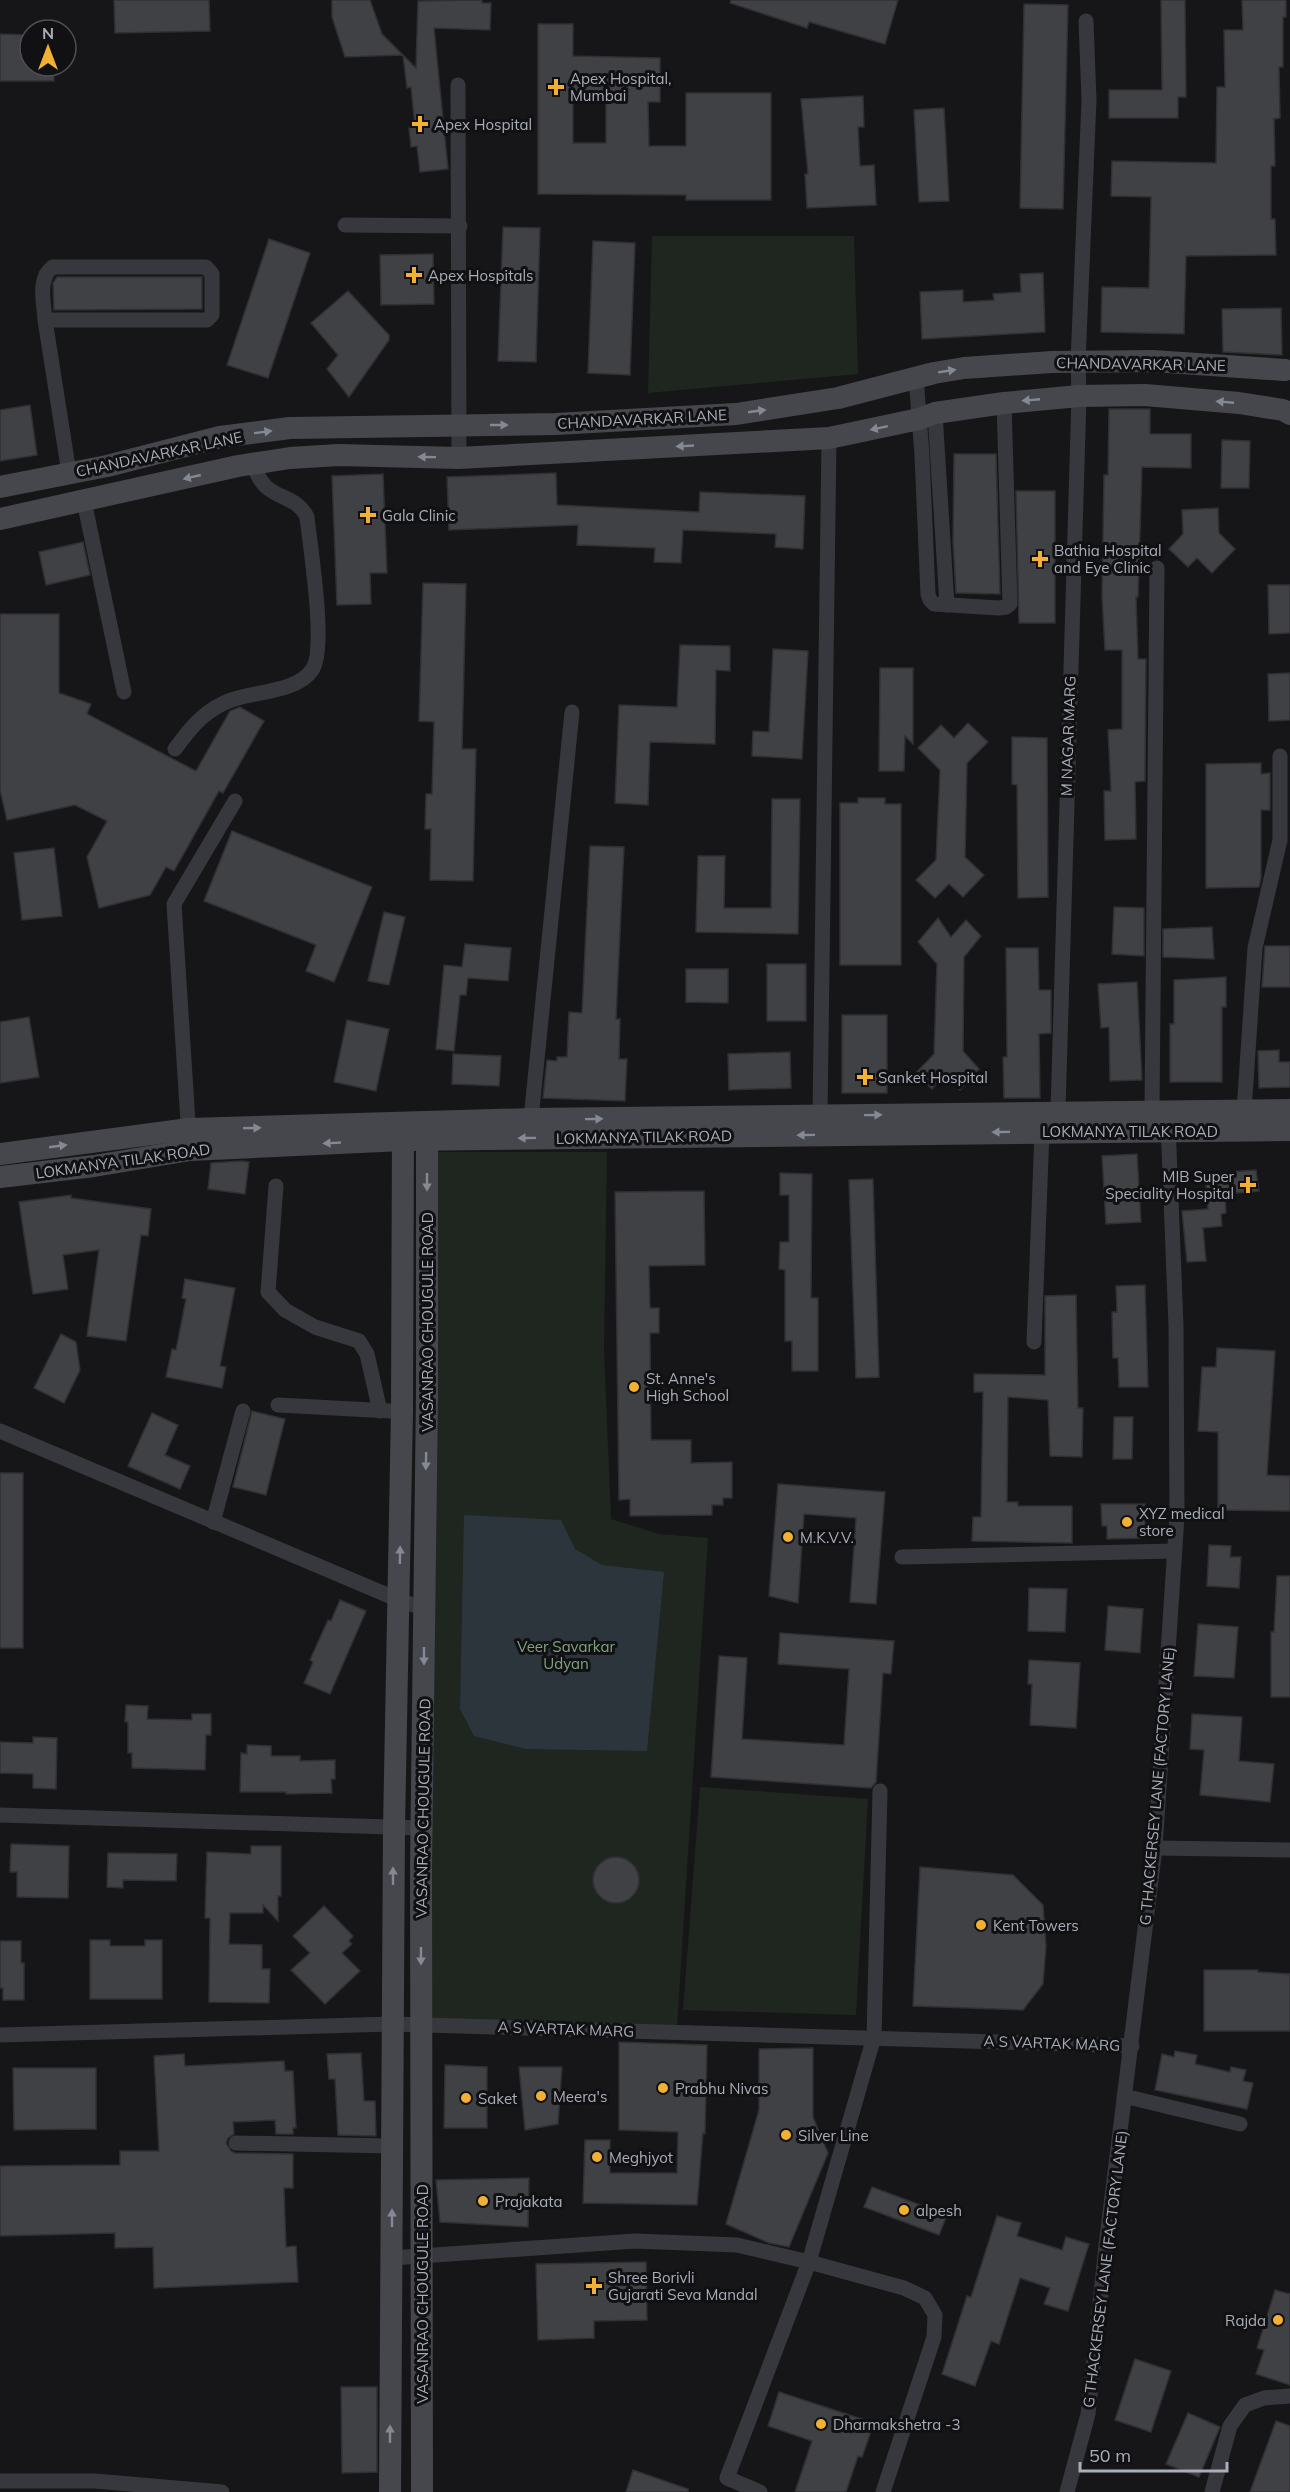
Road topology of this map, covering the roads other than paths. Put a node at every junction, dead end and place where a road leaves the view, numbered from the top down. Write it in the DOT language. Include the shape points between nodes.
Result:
graph roads {
  1 [pos="1086,21"];
  2 [pos="458,85"];
  3 [pos="345,225"];
  4 [pos="460,226"];
  5 [pos="45,320"];
  6 [pos="1078,362"];
  7 [pos="1287,368"];
  8 [pos="916,376"];
  9 [pos="1079,396"];
  10 [pos="1004,403"];
  11 [pos="1287,412"];
  12 [pos="927,416"];
  13 [pos="460,425"];
  14 [pos="829,438"];
  15 [pos="459,458"];
  16 [pos="254,464"];
  17 [pos="69,474"];
  18 [pos="0,487"];
  19 [pos="84,501"];
  20 [pos="0,519"];
  21 [pos="1158,568"];
  22 [pos="124,692"];
  23 [pos="572,712"];
  24 [pos="175,749"];
  25 [pos="1280,756"];
  26 [pos="235,801"];
  27 [pos="1290,1110"];
  28 [pos="1058,1111"];
  29 [pos="1244,1111"];
  30 [pos="820,1116"];
  31 [pos="1163,1117"];
  32 [pos="531,1119"];
  33 [pos="1290,1130"];
  34 [pos="1042,1131"];
  35 [pos="403,1132"];
  36 [pos="427,1132"];
  37 [pos="189,1139"];
  38 [pos="0,1154"];
  39 [pos="0,1177"];
  40 [pos="276,1186"];
  41 [pos="1034,1342"];
  42 [pos="278,1405"];
  43 [pos="243,1411"];
  44 [pos="391,1411"];
  45 [pos="0,1431"];
  46 [pos="213,1522"];
  47 [pos="1174,1551"];
  48 [pos="902,1557"];
  49 [pos="399,1600"];
  50 [pos="425,1609"];
  51 [pos="880,1791"];
  52 [pos="0,1815"];
  53 [pos="394,1827"];
  54 [pos="422,1828"];
  55 [pos="1155,1848"];
  56 [pos="1290,1850"];
  57 [pos="393,2024"];
  58 [pos="421,2025"];
  59 [pos="0,2035"];
  60 [pos="874,2037"];
  61 [pos="1132,2046"];
  62 [pos="1124,2096"];
  63 [pos="1240,2124"];
  64 [pos="236,2143"];
  65 [pos="392,2146"];
  66 [pos="423,2256"];
  67 [pos="392,2258"];
  68 [pos="809,2262"];
  69 [pos="1290,2396"];
  70 [pos="0,2481"];
  71 [pos="724,2485"];
  72 [pos="222,2492"];
  73 [pos="390,2492"];
  74 [pos="422,2492"];
  75 [pos="760,2492"];
  76 [pos="883,2492"];
  77 [pos="1067,2492"];
  78 [pos="1212,2492"];
  1 -- 6 [label="street, M NAGAR MARG" via="1089,100"];
  2 -- 4 [label="street"];
  3 -- 4 [label="street"];
  4 -- 13 [label="street"];
  5 -- 5 [label="street" via="207,320 212,315 212,274 206,267 53,267 45,272 43,280"];
  5 -- 17 [label="street"];
  6 -- 7 [label="street, CHANDAVARKAR LANE" via="1153,361"];
  8 -- 6 [label="street, CHANDAVARKAR LANE, one-way" via="964,368"];
  6 -- 9 [label="street, M NAGAR MARG"];
  7 -- 11 [label="street, CHANDAVARKAR LANE" via="1276,385 1276,394"];
  8 -- 12 [label="street"];
  13 -- 8 [label="street, CHANDAVARKAR LANE, one-way" via="736,414 838,398"];
  9 -- 10 [label="street, CHANDAVARKAR LANE, one-way"];
  11 -- 9 [label="street, CHANDAVARKAR LANE, one-way" via="1239,403 1146,395"];
  9 -- 28 [label="street, M NAGAR MARG"];
  10 -- 12 [label="street, CHANDAVARKAR LANE"];
  10 -- 12 [label="street" via="1010,604 999,608 947,605"];
  12 -- 14 [label="street, CHANDAVARKAR LANE, one-way"];
  13 -- 15 [label="street"];
  17 -- 13 [label="street, CHANDAVARKAR LANE, one-way" via="220,437 291,428"];
  14 -- 15 [label="street, CHANDAVARKAR LANE, one-way"];
  14 -- 30 [label="street"];
  15 -- 16 [label="street, CHANDAVARKAR LANE, one-way" via="338,455"];
  16 -- 19 [label="street, CHANDAVARKAR LANE, one-way"];
  16 -- 24 [label="street" via="266,489 304,509 307,517 318,652 313,670 301,680 225,702 198,718"];
  17 -- 18 [label="street, CHANDAVARKAR LANE"];
  19 -- 20 [label="street, CHANDAVARKAR LANE"];
  19 -- 22 [label="street"];
  21 -- 31 [label="street, G THACKERSEY LANE (FACTORY LANE)"];
  23 -- 32 [label="street"];
  25 -- 29 [label="street" via="1280,840 1255,948"];
  26 -- 37 [label="street" via="174,904"];
  27 -- 29 [label="street, LOKMANYA TILAK ROAD"];
  30 -- 28 [label="street, LOKMANYA TILAK ROAD, one-way"];
  28 -- 31 [label="street, LOKMANYA TILAK ROAD"];
  29 -- 31 [label="street, LOKMANYA TILAK ROAD"];
  32 -- 30 [label="street, LOKMANYA TILAK ROAD, one-way"];
  31 -- 33 [label="street, LOKMANYA TILAK ROAD"];
  31 -- 34 [label="street, LOKMANYA TILAK ROAD"];
  31 -- 47 [label="street, G THACKERSEY LANE (FACTORY LANE)" via="1176,1326"];
  32 -- 36 [label="street, LOKMANYA TILAK ROAD"];
  34 -- 36 [label="street, LOKMANYA TILAK ROAD, one-way"];
  34 -- 41 [label="street"];
  35 -- 36 [label="street, LOKMANYA TILAK ROAD"];
  35 -- 37 [label="street, LOKMANYA TILAK ROAD"];
  35 -- 44 [label="street, VASANRAO CHOUGULE ROAD"];
  36 -- 50 [label="street, VASANRAO CHOUGULE ROAD, one-way"];
  38 -- 37 [label="street, LOKMANYA TILAK ROAD, one-way"];
  37 -- 39 [label="street, LOKMANYA TILAK ROAD" via="94,1166"];
  40 -- 44 [label="street" via="268,1292 285,1310 315,1327 359,1341"];
  42 -- 44 [label="street"];
  43 -- 46 [label="street"];
  49 -- 44 [label="street, VASANRAO CHOUGULE ROAD, one-way"];
  45 -- 46 [label="street"];
  46 -- 49 [label="street"];
  47 -- 48 [label="street"];
  47 -- 55 [label="street, G THACKERSEY LANE (FACTORY LANE)"];
  49 -- 50 [label="street"];
  49 -- 53 [label="street, VASANRAO CHOUGULE ROAD"];
  50 -- 54 [label="street, VASANRAO CHOUGULE ROAD, one-way"];
  51 -- 60 [label="street"];
  52 -- 53 [label="street"];
  53 -- 54 [label="street"];
  57 -- 53 [label="street, VASANRAO CHOUGULE ROAD, one-way"];
  54 -- 58 [label="street, VASANRAO CHOUGULE ROAD, one-way"];
  55 -- 56 [label="street"];
  55 -- 61 [label="street, G THACKERSEY LANE (FACTORY LANE)"];
  57 -- 58 [label="street, A S VARTAK MARG"];
  57 -- 59 [label="street, A S VARTAK MARG"];
  57 -- 65 [label="street, VASANRAO CHOUGULE ROAD"];
  58 -- 60 [label="street, A S VARTAK MARG"];
  58 -- 66 [label="street, VASANRAO CHOUGULE ROAD"];
  60 -- 61 [label="street, A S VARTAK MARG"];
  60 -- 68 [label="street"];
  61 -- 62 [label="street, G THACKERSEY LANE (FACTORY LANE)"];
  62 -- 63 [label="street"];
  62 -- 77 [label="street, G THACKERSEY LANE (FACTORY LANE)" via="1088,2414"];
  64 -- 65 [label="street"];
  67 -- 65 [label="street, VASANRAO CHOUGULE ROAD, one-way"];
  66 -- 67 [label="street"];
  66 -- 68 [label="street" via="635,2241 737,2246"];
  66 -- 74 [label="street, VASANRAO CHOUGULE ROAD"];
  73 -- 67 [label="street, VASANRAO CHOUGULE ROAD, one-way"];
  68 -- 71 [label="street"];
  68 -- 76 [label="street" via="904,2288 925,2298 935,2315 934,2337"];
  69 -- 78 [label="street" via="1264,2398 1245,2405 1230,2426"];
  70 -- 72 [label="street" via="95,2481"];
  71 -- 75 [label="street"];
}
